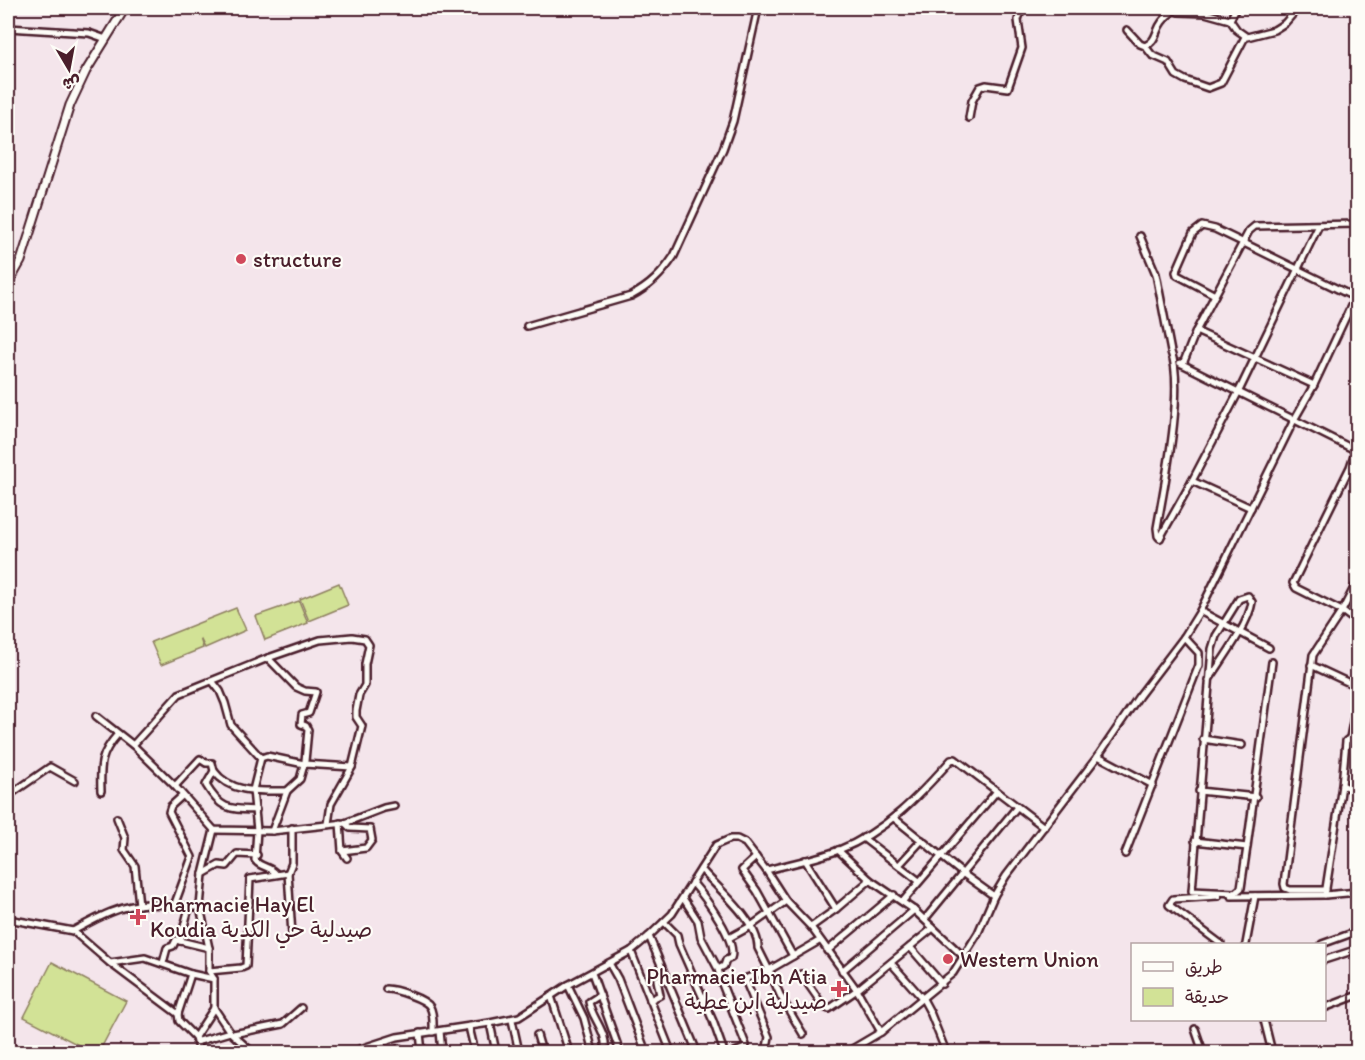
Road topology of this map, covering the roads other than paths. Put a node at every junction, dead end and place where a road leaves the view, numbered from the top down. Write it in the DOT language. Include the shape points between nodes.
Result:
graph roads {
  1 [pos="125,8"];
  2 [pos="758,8"];
  3 [pos="1022,8"];
  4 [pos="1236,8"];
  5 [pos="1298,8"];
  6 [pos="1172,9"];
  7 [pos="1205,10"];
  8 [pos="1230,20"];
  9 [pos="8,28"];
  10 [pos="1127,30"];
  11 [pos="1245,37"];
  12 [pos="106,39"];
  13 [pos="1145,46"];
  14 [pos="969,118"];
  15 [pos="1358,224"];
  16 [pos="1319,225"];
  17 [pos="1140,236"];
  18 [pos="1244,243"];
  19 [pos="1298,270"];
  20 [pos="10,275"];
  21 [pos="8,284"];
  22 [pos="1215,295"];
  23 [pos="1356,296"];
  24 [pos="527,326"];
  25 [pos="1197,331"];
  26 [pos="1256,358"];
  27 [pos="1176,361"];
  28 [pos="1183,364"];
  29 [pos="1314,385"];
  30 [pos="1239,393"];
  31 [pos="1294,420"];
  32 [pos="1356,448"];
  33 [pos="1192,481"];
  34 [pos="1251,508"];
  35 [pos="1358,580"];
  36 [pos="1200,611"];
  37 [pos="1342,611"];
  38 [pos="1358,623"];
  39 [pos="1225,624"];
  40 [pos="1239,632"];
  41 [pos="1184,637"];
  42 [pos="1269,648"];
  43 [pos="268,657"];
  44 [pos="1272,662"];
  45 [pos="1311,665"];
  46 [pos="1209,680"];
  47 [pos="213,682"];
  48 [pos="1358,687"];
  49 [pos="1358,695"];
  50 [pos="96,716"];
  51 [pos="118,734"];
  52 [pos="1350,738"];
  53 [pos="1358,738"];
  54 [pos="1203,739"];
  55 [pos="133,745"];
  56 [pos="1242,745"];
  57 [pos="1098,756"];
  58 [pos="261,758"];
  59 [pos="304,764"];
  60 [pos="352,767"];
  61 [pos="214,771"];
  62 [pos="75,781"];
  63 [pos="1153,785"];
  64 [pos="1342,785"];
  65 [pos="175,786"];
  66 [pos="253,790"];
  67 [pos="101,791"];
  68 [pos="997,791"];
  69 [pos="1199,791"];
  70 [pos="287,792"];
  71 [pos="1358,792"];
  72 [pos="8,795"];
  73 [pos="182,796"];
  74 [pos="1256,797"];
  75 [pos="394,806"];
  76 [pos="1017,807"];
  77 [pos="256,810"];
  78 [pos="117,818"];
  79 [pos="894,818"];
  80 [pos="343,823"];
  81 [pos="328,824"];
  82 [pos="1044,827"];
  83 [pos="292,828"];
  84 [pos="214,830"];
  85 [pos="257,830"];
  86 [pos="272,831"];
  87 [pos="863,838"];
  88 [pos="922,840"];
  89 [pos="1195,842"];
  90 [pos="1247,847"];
  91 [pos="838,850"];
  92 [pos="342,851"];
  93 [pos="1125,854"];
  94 [pos="257,855"];
  95 [pos="942,855"];
  96 [pos="756,857"];
  97 [pos="347,858"];
  98 [pos="805,860"];
  99 [pos="899,865"];
  100 [pos="701,869"];
  101 [pos="766,870"];
  102 [pos="276,873"];
  103 [pos="288,873"];
  104 [pos="962,873"];
  105 [pos="203,874"];
  106 [pos="870,880"];
  107 [pos="919,881"];
  108 [pos="692,882"];
  109 [pos="1325,892"];
  110 [pos="1358,892"];
  111 [pos="894,895"];
  112 [pos="993,896"];
  113 [pos="1255,896"];
  114 [pos="683,898"];
  115 [pos="786,901"];
  116 [pos="903,901"];
  117 [pos="139,905"];
  118 [pos="174,906"];
  119 [pos="200,907"];
  120 [pos="189,908"];
  121 [pos="836,909"];
  122 [pos="915,910"];
  123 [pos="769,913"];
  124 [pos="925,919"];
  125 [pos="8,920"];
  126 [pos="664,922"];
  127 [pos="751,926"];
  128 [pos="811,927"];
  129 [pos="933,928"];
  130 [pos="73,931"];
  131 [pos="1358,931"];
  132 [pos="292,935"];
  133 [pos="649,936"];
  134 [pos="729,938"];
  135 [pos="180,941"];
  136 [pos="819,941"];
  137 [pos="1218,943"];
  138 [pos="1246,943"];
  139 [pos="1326,943"];
  140 [pos="910,947"];
  141 [pos="209,948"];
  142 [pos="1358,949"];
  143 [pos="631,951"];
  144 [pos="827,951"];
  145 [pos="793,956"];
  146 [pos="964,957"];
  147 [pos="1326,960"];
  148 [pos="110,963"];
  149 [pos="163,963"];
  150 [pos="609,963"];
  151 [pos="891,963"];
  152 [pos="718,969"];
  153 [pos="769,970"];
  154 [pos="209,971"];
  155 [pos="842,971"];
  156 [pos="592,973"];
  157 [pos="191,974"];
  158 [pos="801,974"];
  159 [pos="666,976"];
  160 [pos="214,979"];
  161 [pos="942,984"];
  162 [pos="568,985"];
  163 [pos="386,989"];
  164 [pos="857,990"];
  165 [pos="600,995"];
  166 [pos="1358,995"];
  167 [pos="551,996"];
  168 [pos="923,999"];
  169 [pos="650,1000"];
  170 [pos="1326,1007"];
  171 [pos="214,1008"];
  172 [pos="301,1008"];
  173 [pos="178,1014"];
  174 [pos="512,1020"];
  175 [pos="1264,1021"];
  176 [pos="490,1023"];
  177 [pos="469,1027"];
  178 [pos="1195,1029"];
  179 [pos="440,1031"];
  180 [pos="433,1032"];
  181 [pos="882,1032"];
  182 [pos="232,1033"];
  183 [pos="420,1033"];
  184 [pos="803,1034"];
  185 [pos="537,1035"];
  186 [pos="196,1040"];
  187 [pos="330,1051"];
  188 [pos="309,1052"];
  189 [pos="199,1053"];
  190 [pos="252,1053"];
  191 [pos="304,1053"];
  192 [pos="422,1053"];
  193 [pos="442,1053"];
  194 [pos="475,1053"];
  195 [pos="496,1053"];
  196 [pos="519,1053"];
  197 [pos="542,1053"];
  198 [pos="569,1053"];
  199 [pos="593,1053"];
  200 [pos="605,1053"];
  201 [pos="620,1053"];
  202 [pos="646,1053"];
  203 [pos="671,1053"];
  204 [pos="697,1053"];
  205 [pos="724,1053"];
  206 [pos="735,1053"];
  207 [pos="766,1053"];
  208 [pos="847,1053"];
  209 [pos="946,1053"];
  210 [pos="1203,1053"];
  211 [pos="1272,1053"];
  1 -- 12 [label="street"];
  2 -- 24 [label="street" via="741,93 723,149 666,269 631,296"];
  3 -- 14 [label="street" via="1018,20 1022,53 1008,88 980,87"];
  4 -- 8 [label="street"];
  5 -- 11 [label="street" via="1279,27"];
  6 -- 7 [label="street"];
  6 -- 13 [label="street" via="1155,38"];
  7 -- 8 [label="street"];
  8 -- 11 [label="street"];
  9 -- 12 [label="street" via="89,33"];
  10 -- 13 [label="street"];
  11 -- 13 [label="street" via="1221,83 1208,88 1176,75 1168,62 1152,55"];
  12 -- 20 [label="street" via="70,105 21,261"];
  15 -- 16 [label="street"];
  16 -- 18 [label="street" via="1255,226"];
  16 -- 19 [label="street"];
  17 -- 27 [label="street" via="1156,274"];
  18 -- 19 [label="street"];
  18 -- 22 [label="street"];
  18 -- 22 [label="street" via="1206,227 1193,232 1176,268 1177,275"];
  19 -- 23 [label="street"];
  19 -- 26 [label="street"];
  20 -- 21 [label="street"];
  22 -- 25 [label="street"];
  23 -- 29 [label="street"];
  25 -- 26 [label="street"];
  25 -- 28 [label="street"];
  26 -- 29 [label="street"];
  26 -- 30 [label="street"];
  27 -- 28 [label="street"];
  27 -- 33 [label="street" via="1175,405 1157,528 1159,537"];
  28 -- 30 [label="street"];
  29 -- 31 [label="street"];
  30 -- 31 [label="street"];
  30 -- 33 [label="street"];
  31 -- 32 [label="street"];
  31 -- 34 [label="street"];
  32 -- 37 [label="street" via="1294,581 1296,588"];
  33 -- 34 [label="street"];
  34 -- 36 [label="street"];
  35 -- 37 [label="street"];
  36 -- 39 [label="street"];
  36 -- 41 [label="street"];
  37 -- 38 [label="street"];
  37 -- 45 [label="street" via="1312,655"];
  39 -- 40 [label="street"];
  39 -- 40 [label="street" via="1239,599 1248,596 1252,607"];
  39 -- 46 [label="street" via="1212,649"];
  40 -- 42 [label="street"];
  40 -- 46 [label="street"];
  41 -- 57 [label="street"];
  41 -- 63 [label="street" via="1199,653 1199,665"];
  43 -- 47 [label="street"];
  43 -- 59 [label="street" via="296,687 316,692 309,713 302,716 301,724 308,730"];
  43 -- 60 [label="street" via="320,640 365,639 369,645 365,685 356,711 362,726"];
  44 -- 74 [label="street"];
  45 -- 48 [label="street"];
  45 -- 109 [label="street" via="1284,884 1290,890"];
  46 -- 54 [label="street"];
  47 -- 55 [label="street" via="179,694"];
  47 -- 58 [label="street" via="223,697 231,725"];
  49 -- 52 [label="street"];
  50 -- 51 [label="street"];
  51 -- 55 [label="street"];
  51 -- 67 [label="street" via="105,750 100,770"];
  52 -- 53 [label="street"];
  52 -- 64 [label="street" via="1346,741"];
  54 -- 56 [label="street"];
  54 -- 69 [label="street"];
  55 -- 65 [label="street"];
  57 -- 63 [label="street"];
  57 -- 82 [label="street"];
  58 -- 59 [label="street"];
  58 -- 66 [label="street"];
  59 -- 60 [label="street"];
  59 -- 70 [label="street" via="300,780"];
  60 -- 81 [label="street" via="331,804"];
  61 -- 65 [label="street" via="212,764 200,759"];
  61 -- 66 [label="street" via="226,784"];
  61 -- 77 [label="street" via="206,785 223,806"];
  62 -- 72 [label="street" via="50,767"];
  63 -- 93 [label="street"];
  64 -- 71 [label="street"];
  64 -- 109 [label="street"];
  65 -- 73 [label="street"];
  66 -- 70 [label="street"];
  66 -- 77 [label="street"];
  68 -- 76 [label="street"];
  68 -- 79 [label="street" via="953,759"];
  68 -- 95 [label="street"];
  69 -- 74 [label="street"];
  69 -- 89 [label="street"];
  70 -- 86 [label="street"];
  73 -- 84 [label="street"];
  73 -- 118 [label="street" via="169,812 192,857"];
  74 -- 90 [label="street"];
  75 -- 80 [label="street"];
  76 -- 82 [label="street"];
  76 -- 104 [label="street"];
  77 -- 85 [label="street"];
  78 -- 117 [label="street" via="125,838 123,848 135,866"];
  79 -- 87 [label="street"];
  79 -- 88 [label="street"];
  80 -- 81 [label="street"];
  80 -- 92 [label="street"];
  80 -- 92 [label="street" via="370,830 372,840 366,848"];
  81 -- 83 [label="street"];
  82 -- 112 [label="street"];
  83 -- 86 [label="street"];
  83 -- 103 [label="street" via="292,863"];
  84 -- 85 [label="street"];
  84 -- 105 [label="street"];
  85 -- 86 [label="street"];
  85 -- 94 [label="street"];
  87 -- 91 [label="street"];
  87 -- 99 [label="street"];
  88 -- 95 [label="street"];
  88 -- 99 [label="street"];
  89 -- 90 [label="street"];
  89 -- 90 [label="street" via="1191,886 1195,892 1234,893 1241,888"];
  91 -- 98 [label="street"];
  91 -- 106 [label="street"];
  92 -- 97 [label="street"];
  94 -- 102 [label="street" via="257,862"];
  94 -- 105 [label="street" via="237,854 227,866"];
  95 -- 104 [label="street"];
  95 -- 107 [label="street"];
  96 -- 100 [label="street" via="745,843 730,839 716,845"];
  96 -- 101 [label="street"];
  96 -- 123 [label="street" via="742,870"];
  98 -- 101 [label="street"];
  98 -- 121 [label="street"];
  99 -- 107 [label="street"];
  100 -- 108 [label="street"];
  100 -- 127 [label="street" via="734,901"];
  101 -- 115 [label="street"];
  102 -- 103 [label="street"];
  102 -- 154 [label="street" via="248,880 246,966"];
  103 -- 132 [label="street"];
  104 -- 112 [label="street"];
  104 -- 124 [label="street"];
  105 -- 119 [label="street"];
  106 -- 111 [label="street"];
  106 -- 121 [label="street"];
  107 -- 116 [label="street"];
  108 -- 114 [label="street"];
  108 -- 134 [label="street" via="714,909"];
  109 -- 110 [label="street"];
  109 -- 113 [label="street"];
  111 -- 116 [label="street"];
  111 -- 144 [label="street"];
  112 -- 146 [label="street"];
  113 -- 137 [label="street" via="1170,900 1170,907"];
  113 -- 138 [label="street"];
  114 -- 126 [label="street"];
  114 -- 152 [label="street" via="698,921 701,937"];
  115 -- 123 [label="street"];
  115 -- 128 [label="street"];
  116 -- 122 [label="street"];
  117 -- 118 [label="street"];
  117 -- 130 [label="street" via="105,913"];
  118 -- 120 [label="street"];
  119 -- 120 [label="street"];
  119 -- 141 [label="street"];
  120 -- 135 [label="street"];
  121 -- 128 [label="street"];
  122 -- 124 [label="street"];
  122 -- 155 [label="street"];
  123 -- 127 [label="street"];
  123 -- 145 [label="street"];
  124 -- 129 [label="street"];
  125 -- 130 [label="street"];
  126 -- 133 [label="street"];
  126 -- 205 [label="street" via="677,935"];
  127 -- 134 [label="street"];
  127 -- 153 [label="street"];
  128 -- 136 [label="street"];
  129 -- 140 [label="street"];
  129 -- 146 [label="street"];
  130 -- 148 [label="street"];
  131 -- 139 [label="street"];
  133 -- 143 [label="street"];
  133 -- 159 [label="street"];
  134 -- 152 [label="street" via="733,955"];
  135 -- 141 [label="street"];
  135 -- 149 [label="street" via="167,948"];
  136 -- 144 [label="street"];
  136 -- 145 [label="street"];
  140 -- 151 [label="street"];
  140 -- 161 [label="street"];
  141 -- 154 [label="street"];
  142 -- 147 [label="street"];
  143 -- 150 [label="street"];
  143 -- 169 [label="street"];
  144 -- 155 [label="street"];
  145 -- 153 [label="street"];
  146 -- 161 [label="street"];
  148 -- 149 [label="street" via="145,958"];
  148 -- 173 [label="street"];
  149 -- 157 [label="street"];
  150 -- 156 [label="street"];
  150 -- 202 [label="street"];
  151 -- 164 [label="street"];
  151 -- 168 [label="street"];
  152 -- 206 [label="street" via="746,1045"];
  153 -- 184 [label="street"];
  153 -- 207 [label="street" via="747,978 746,982 769,1037"];
  154 -- 160 [label="street"];
  155 -- 164 [label="street"];
  156 -- 162 [label="street"];
  156 -- 165 [label="street"];
  157 -- 160 [label="street"];
  157 -- 173 [label="street"];
  158 -- 164 [label="street" via="826,1009"];
  159 -- 169 [label="street" via="657,980 660,995"];
  159 -- 204 [label="street"];
  160 -- 171 [label="street"];
  161 -- 168 [label="street"];
  162 -- 167 [label="street"];
  162 -- 199 [label="street" via="584,1018"];
  163 -- 180 [label="street" via="428,1004"];
  164 -- 181 [label="street"];
  165 -- 200 [label="street" via="589,1002 599,1022"];
  165 -- 201 [label="street"];
  166 -- 170 [label="street"];
  167 -- 174 [label="street"];
  167 -- 198 [label="street"];
  168 -- 181 [label="street"];
  168 -- 209 [label="street"];
  169 -- 203 [label="street"];
  171 -- 182 [label="street"];
  171 -- 186 [label="street"];
  172 -- 182 [label="street" via="284,1024"];
  173 -- 186 [label="street" via="179,1021"];
  174 -- 176 [label="street"];
  174 -- 196 [label="street"];
  175 -- 211 [label="street"];
  176 -- 177 [label="street"];
  176 -- 195 [label="street"];
  177 -- 179 [label="street"];
  177 -- 194 [label="street"];
  178 -- 210 [label="street"];
  179 -- 180 [label="street"];
  179 -- 193 [label="street"];
  180 -- 183 [label="street"];
  181 -- 208 [label="street"];
  182 -- 186 [label="street"];
  182 -- 190 [label="street"];
  183 -- 187 [label="street" via="357,1050"];
  183 -- 192 [label="street"];
  185 -- 197 [label="street"];
  186 -- 189 [label="street"];
  187 -- 188 [label="street"];
  188 -- 191 [label="street"];
}
